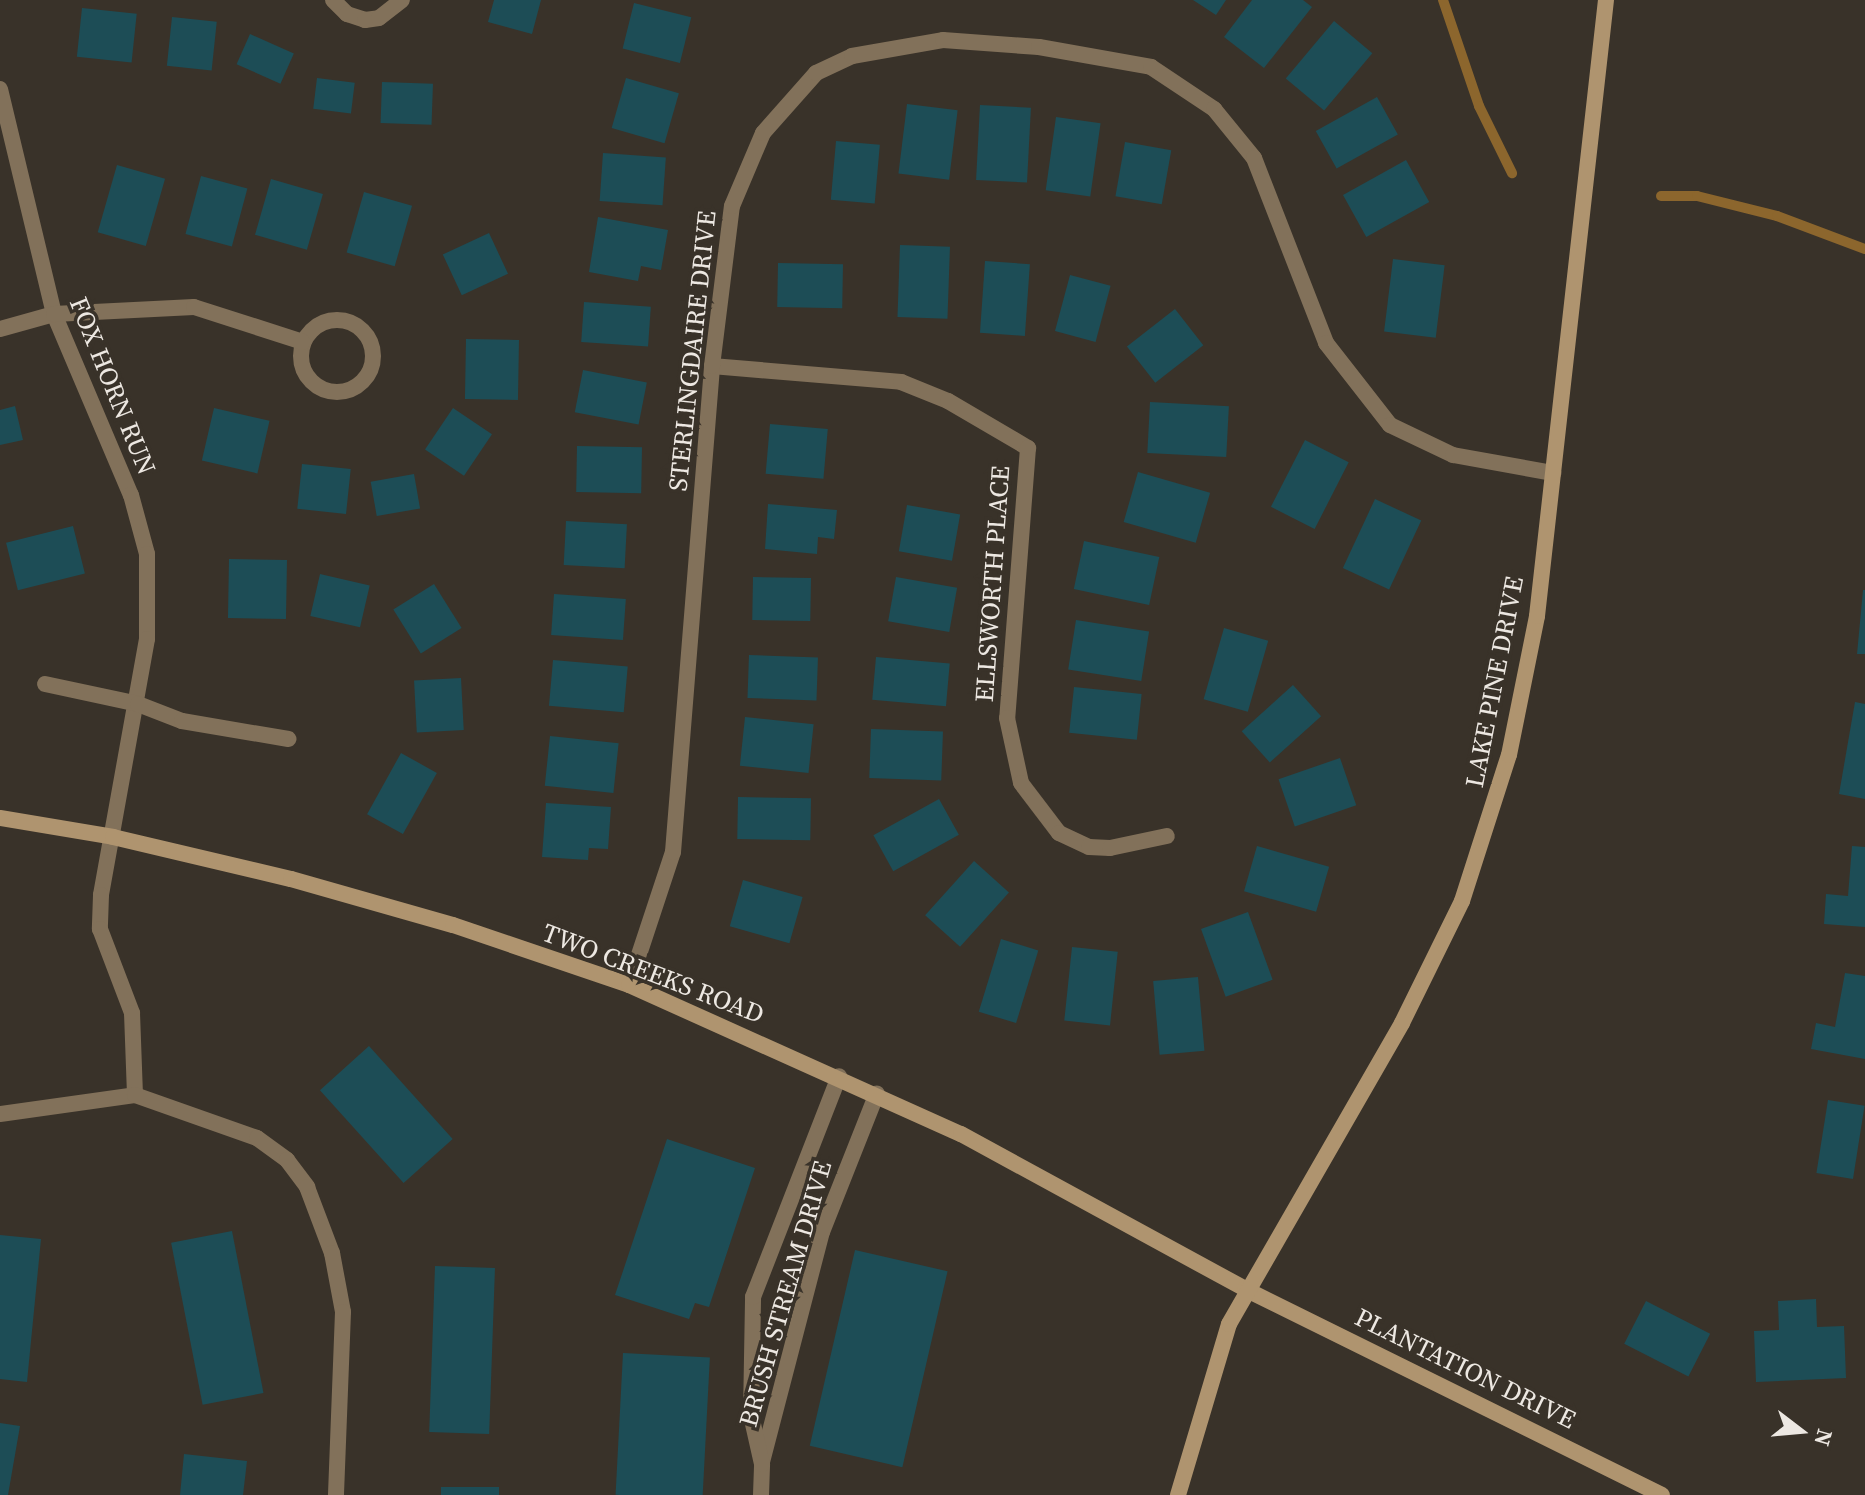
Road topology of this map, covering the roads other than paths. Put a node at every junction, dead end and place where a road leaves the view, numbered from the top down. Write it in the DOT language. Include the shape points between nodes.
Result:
graph roads {
  1 [pos="333,0"];
  2 [pos="402,0"];
  3 [pos="1606,0"];
  4 [pos="0,89"];
  5 [pos="54,314"];
  6 [pos="0,329"];
  7 [pos="303,342"];
  8 [pos="712,366"];
  9 [pos="1553,473"];
  10 [pos="45,684"];
  11 [pos="138,704"];
  12 [pos="288,739"];
  13 [pos="0,818"];
  14 [pos="1167,836"];
  15 [pos="113,837"];
  16 [pos="629,985"];
  17 [pos="839,1076"];
  18 [pos="877,1093"];
  19 [pos="135,1095"];
  20 [pos="0,1114"];
  21 [pos="1245,1289"];
  22 [pos="762,1464"];
  23 [pos="336,1495"];
  24 [pos="761,1495"];
  25 [pos="1178,1495"];
  26 [pos="1662,1495"];
  1 -- 2 [label="street" via="347,14 365,20 379,18"];
  3 -- 9 [label="street, LAKE PINE DRIVE"];
  4 -- 5 [label="street, FOX HORN RUN"];
  5 -- 6 [label="street"];
  5 -- 7 [label="street" via="194,307"];
  5 -- 11 [label="street, FOX HORN RUN" via="131,495 147,554 147,639"];
  7 -- 7 [label="street" via="304,372 320,388 344,391 368,375 369,338 348,321 323,322"];
  8 -- 9 [label="street, STERLINGDAIRE DRIVE" via="732,206 763,133 790,97 816,73 852,56 899,46 943,40 1039,47 1151,67 1214,109 1254,158 1326,343 1390,425 1453,455"];
  8 -- 14 [label="street, ELLSWORTH PLACE" via="901,382 948,401 1028,448 1007,718 1021,783 1059,833 1089,847"];
  8 -- 16 [label="street, STERLINGDAIRE DRIVE" via="673,852"];
  9 -- 21 [label="street, LAKE PINE DRIVE" via="1537,616 1509,755 1462,901 1402,1023"];
  10 -- 11 [label="street"];
  11 -- 12 [label="street" via="182,721"];
  11 -- 15 [label="street, FOX HORN RUN"];
  13 -- 15 [label="street, TWO CREEKS ROAD"];
  15 -- 16 [label="street, TWO CREEKS ROAD" via="336,891"];
  15 -- 19 [label="street, FOX HORN RUN" via="100,929 132,1013"];
  16 -- 17 [label="street, TWO CREEKS ROAD"];
  17 -- 18 [label="street, TWO CREEKS ROAD"];
  17 -- 22 [label="street, BRUSH STREAM DRIVE" via="753,1297 751,1415"];
  18 -- 21 [label="street, TWO CREEKS ROAD"];
  18 -- 22 [label="street, BRUSH STREAM DRIVE" via="822,1232"];
  19 -- 20 [label="street"];
  19 -- 23 [label="street" via="257,1138 287,1160 307,1187 332,1253 343,1312"];
  21 -- 25 [label="street, LAKE PINE DRIVE" via="1218,1356"];
  21 -- 26 [label="street, PLANTATION DRIVE"];
  22 -- 24 [label="street, BRUSH STREAM DRIVE"];
}
